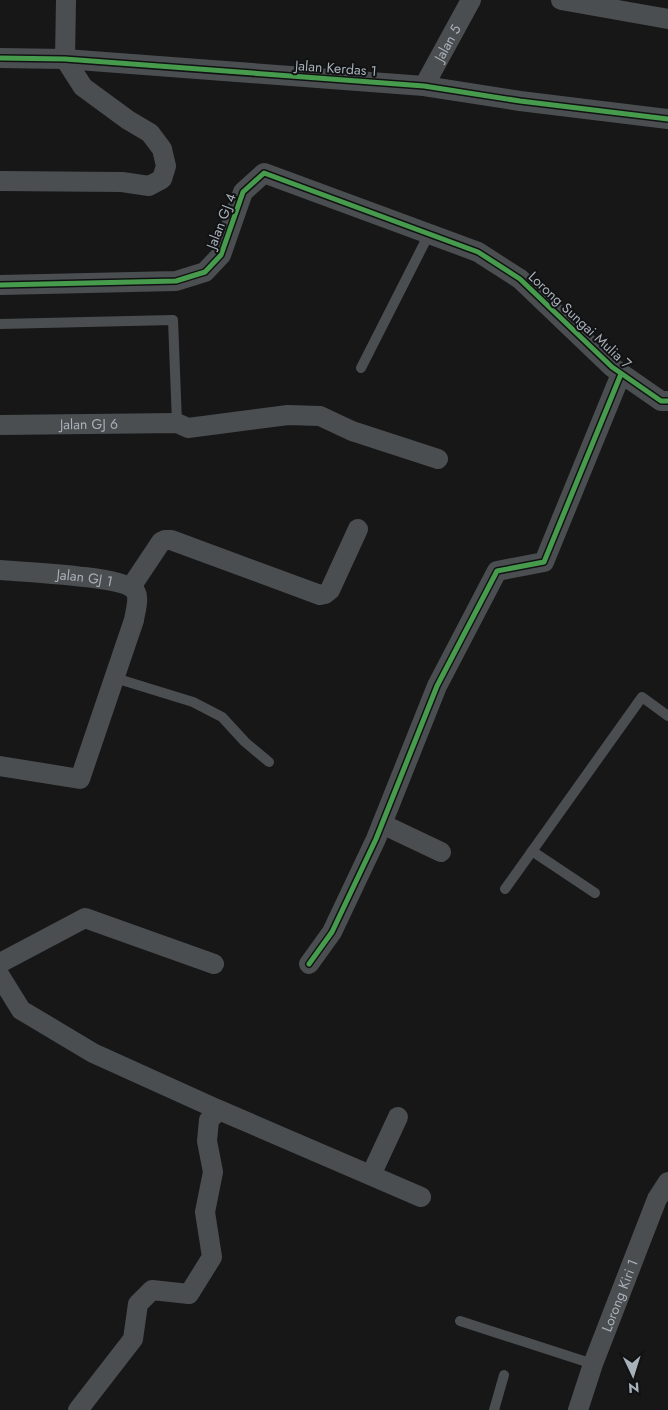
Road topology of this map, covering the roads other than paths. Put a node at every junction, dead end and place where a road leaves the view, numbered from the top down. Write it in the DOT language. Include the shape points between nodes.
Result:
graph roads {
  1 [pos="66,0"];
  2 [pos="471,0"];
  3 [pos="561,0"];
  4 [pos="668,19"];
  5 [pos="0,58"];
  6 [pos="65,59"];
  7 [pos="424,86"];
  8 [pos="668,119"];
  9 [pos="0,181"];
  10 [pos="428,234"];
  11 [pos="478,252"];
  12 [pos="0,285"];
  13 [pos="0,324"];
  14 [pos="361,368"];
  15 [pos="621,374"];
  16 [pos="668,401"];
  17 [pos="177,422"];
  18 [pos="0,426"];
  19 [pos="438,459"];
  20 [pos="358,529"];
  21 [pos="0,570"];
  22 [pos="131,587"];
  23 [pos="115,678"];
  24 [pos="668,716"];
  25 [pos="269,762"];
  26 [pos="0,766"];
  27 [pos="382,824"];
  28 [pos="532,851"];
  29 [pos="440,852"];
  30 [pos="505,889"];
  31 [pos="596,893"];
  32 [pos="0,963"];
  33 [pos="214,964"];
  34 [pos="309,964"];
  35 [pos="0,976"];
  36 [pos="219,1110"];
  37 [pos="398,1117"];
  38 [pos="371,1175"];
  39 [pos="668,1182"];
  40 [pos="421,1197"];
  41 [pos="662,1200"];
  42 [pos="460,1321"];
  43 [pos="593,1364"];
  44 [pos="504,1375"];
  45 [pos="78,1410"];
  46 [pos="494,1410"];
  47 [pos="578,1410"];
  1 -- 6 [label="street"];
  2 -- 7 [label="street, Jalan 5"];
  3 -- 4 [label="street"];
  5 -- 6 [label="street, Jalan Kerdas 1"];
  6 -- 7 [label="street, Jalan Kerdas 1"];
  6 -- 9 [label="street" via="83,87 150,133 162,150 166,166 162,179 149,186 122,182"];
  7 -- 8 [label="street, Jalan Kerdas 1"];
  10 -- 11 [label="street, Jalan GJ 4"];
  10 -- 12 [label="street, Jalan GJ 4" via="264,173 243,192 221,255 205,272 176,281"];
  10 -- 14 [label="lane"];
  11 -- 15 [label="street, Lorong Sungai Mulia 7" via="520,279"];
  13 -- 17 [label="lane" via="173,320"];
  15 -- 16 [label="street, Lorong Sungai Mulia 7" via="661,401"];
  15 -- 27 [label="street" via="544,562 497,571 437,686"];
  17 -- 18 [label="street, Jalan GJ 6"];
  17 -- 19 [label="street, Jalan GJ 6" via="188,428 288,415 320,416 352,432"];
  20 -- 22 [label="street" via="330,590 325,594 320,595 171,540 160,542"];
  21 -- 22 [label="street, Jalan GJ 1" via="66,575"];
  22 -- 23 [label="street, Jalan GJ 1" via="138,597 134,620"];
  23 -- 25 [label="lane" via="193,702 222,717"];
  23 -- 26 [label="street, Jalan GJ 1" via="80,779"];
  24 -- 28 [label="lane" via="642,697"];
  27 -- 29 [label="street"];
  27 -- 34 [label="street" via="332,932"];
  28 -- 30 [label="lane"];
  28 -- 31 [label="lane"];
  32 -- 33 [label="street" via="86,918"];
  35 -- 36 [label="street" via="21,1010 93,1053"];
  36 -- 38 [label="street"];
  36 -- 45 [label="street" via="209,1120 207,1141 213,1172 205,1212 212,1257 189,1294 152,1290 138,1304 133,1339"];
  37 -- 38 [label="street"];
  38 -- 40 [label="street"];
  39 -- 41 [label="street, Lorong Kiri 1"];
  41 -- 43 [label="street, Lorong Kiri 1"];
  42 -- 43 [label="lane"];
  43 -- 47 [label="street, Lorong Kiri 1"];
  44 -- 46 [label="lane"];
}
